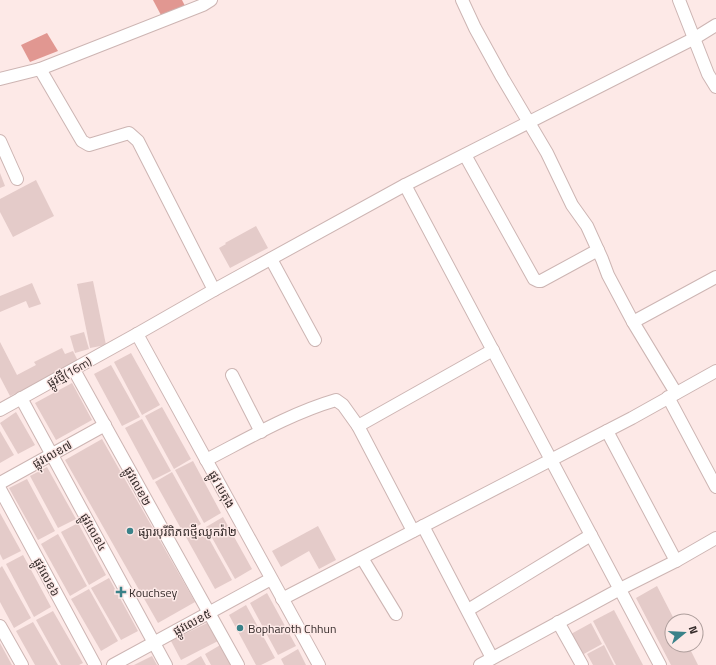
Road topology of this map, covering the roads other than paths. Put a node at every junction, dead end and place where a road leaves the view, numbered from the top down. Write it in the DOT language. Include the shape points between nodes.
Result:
graph roads {
  1 [pos="211,0"];
  2 [pos="462,0"];
  3 [pos="679,0"];
  4 [pos="716,25"];
  5 [pos="695,38"];
  6 [pos="40,69"];
  7 [pos="0,79"];
  8 [pos="716,88"];
  9 [pos="528,123"];
  10 [pos="0,141"];
  11 [pos="465,155"];
  12 [pos="17,179"];
  13 [pos="405,184"];
  14 [pos="598,250"];
  15 [pos="271,259"];
  16 [pos="716,277"];
  17 [pos="214,290"];
  18 [pos="633,322"];
  19 [pos="137,334"];
  20 [pos="315,340"];
  21 [pos="493,350"];
  22 [pos="74,370"];
  23 [pos="716,371"];
  24 [pos="232,375"];
  25 [pos="672,395"];
  26 [pos="21,398"];
  27 [pos="1,405"];
  28 [pos="105,425"];
  29 [pos="358,426"];
  30 [pos="607,431"];
  31 [pos="261,432"];
  32 [pos="52,454"];
  33 [pos="206,460"];
  34 [pos="551,460"];
  35 [pos="0,483"];
  36 [pos="716,487"];
  37 [pos="0,489"];
  38 [pos="418,529"];
  39 [pos="591,535"];
  40 [pos="716,538"];
  41 [pos="362,558"];
  42 [pos="676,561"];
  43 [pos="271,579"];
  44 [pos="620,589"];
  45 [pos="282,599"];
  46 [pos="468,610"];
  47 [pos="209,613"];
  48 [pos="396,614"];
  49 [pos="558,622"];
  50 [pos="0,626"];
  51 [pos="154,642"];
  52 [pos="492,658"];
  53 [pos="22,665"];
  54 [pos="95,665"];
  55 [pos="112,665"];
  56 [pos="166,665"];
  57 [pos="238,665"];
  58 [pos="319,665"];
  59 [pos="480,665"];
  60 [pos="582,665"];
  61 [pos="660,665"];
  1 -- 6 [label="street"];
  2 -- 9 [label="street"];
  3 -- 5 [label="street"];
  4 -- 5 [label="street, ផ្លូវថ្មី(16m)"];
  5 -- 8 [label="street"];
  5 -- 9 [label="street, ផ្លូវថ្មី(16m)"];
  6 -- 7 [label="street"];
  6 -- 17 [label="street" via="82,141 88,145 129,132 138,141"];
  9 -- 11 [label="street, ផ្លូវថ្មី(16m)"];
  9 -- 14 [label="street" via="547,153 572,205 587,226"];
  10 -- 12 [label="street"];
  11 -- 13 [label="street, ផ្លូវថ្មី(16m)"];
  11 -- 14 [label="street" via="538,282"];
  13 -- 15 [label="street, ផ្លូវថ្មី(16m)"];
  13 -- 21 [label="street"];
  14 -- 18 [label="street" via="608,276"];
  15 -- 17 [label="street, ផ្លូវថ្មី(16m)"];
  15 -- 20 [label="street"];
  16 -- 18 [label="street"];
  17 -- 19 [label="street, ផ្លូវថ្មី(16m)"];
  18 -- 25 [label="street"];
  19 -- 22 [label="street, ផ្លូវថ្មី(16m)"];
  19 -- 33 [label="street, ផ្លូវ បេតុង"];
  21 -- 29 [label="street"];
  21 -- 34 [label="street"];
  22 -- 26 [label="street, ផ្លូវថ្មី(16m)"];
  22 -- 28 [label="street, ផ្លូវលេខ២"];
  23 -- 25 [label="street"];
  24 -- 31 [label="street"];
  25 -- 30 [label="street"];
  25 -- 36 [label="street"];
  26 -- 27 [label="street, ផ្លូវថ្មី(16m)"];
  26 -- 32 [label="street, ផ្លូវលេខ៤"];
  28 -- 32 [label="street, ផ្លុវលេខ៧"];
  28 -- 47 [label="street, ផ្លូវលេខ២"];
  29 -- 31 [label="street" via="343,405 336,400"];
  29 -- 38 [label="street"];
  30 -- 34 [label="street"];
  30 -- 42 [label="street"];
  31 -- 33 [label="street"];
  32 -- 35 [label="street, ផ្លុវលេខ៧"];
  32 -- 51 [label="street, ផ្លូវលេខ៤"];
  33 -- 43 [label="street, ផ្លូវ បេតុង"];
  34 -- 38 [label="street"];
  34 -- 39 [label="street"];
  37 -- 54 [label="street, ផ្លូវលេខ៦"];
  38 -- 41 [label="street"];
  38 -- 46 [label="street"];
  39 -- 44 [label="street"];
  39 -- 46 [label="street"];
  40 -- 42 [label="street"];
  41 -- 45 [label="street"];
  41 -- 48 [label="street"];
  42 -- 44 [label="street"];
  43 -- 45 [label="street, ផ្លូវ បេតុង"];
  43 -- 47 [label="street, ផ្លូវលេខ៥"];
  44 -- 49 [label="street"];
  44 -- 61 [label="street"];
  45 -- 58 [label="street, ផ្លូវ បេតុង"];
  46 -- 52 [label="street"];
  47 -- 51 [label="street, ផ្លូវលេខ៥"];
  47 -- 57 [label="street, ផ្លូវលេខ២"];
  49 -- 52 [label="street"];
  49 -- 60 [label="street"];
  50 -- 53 [label="street"];
  51 -- 55 [label="street, ផ្លូវលេខ៥"];
  51 -- 56 [label="street, ផ្លូវលេខ៤"];
  52 -- 59 [label="street"];
}
